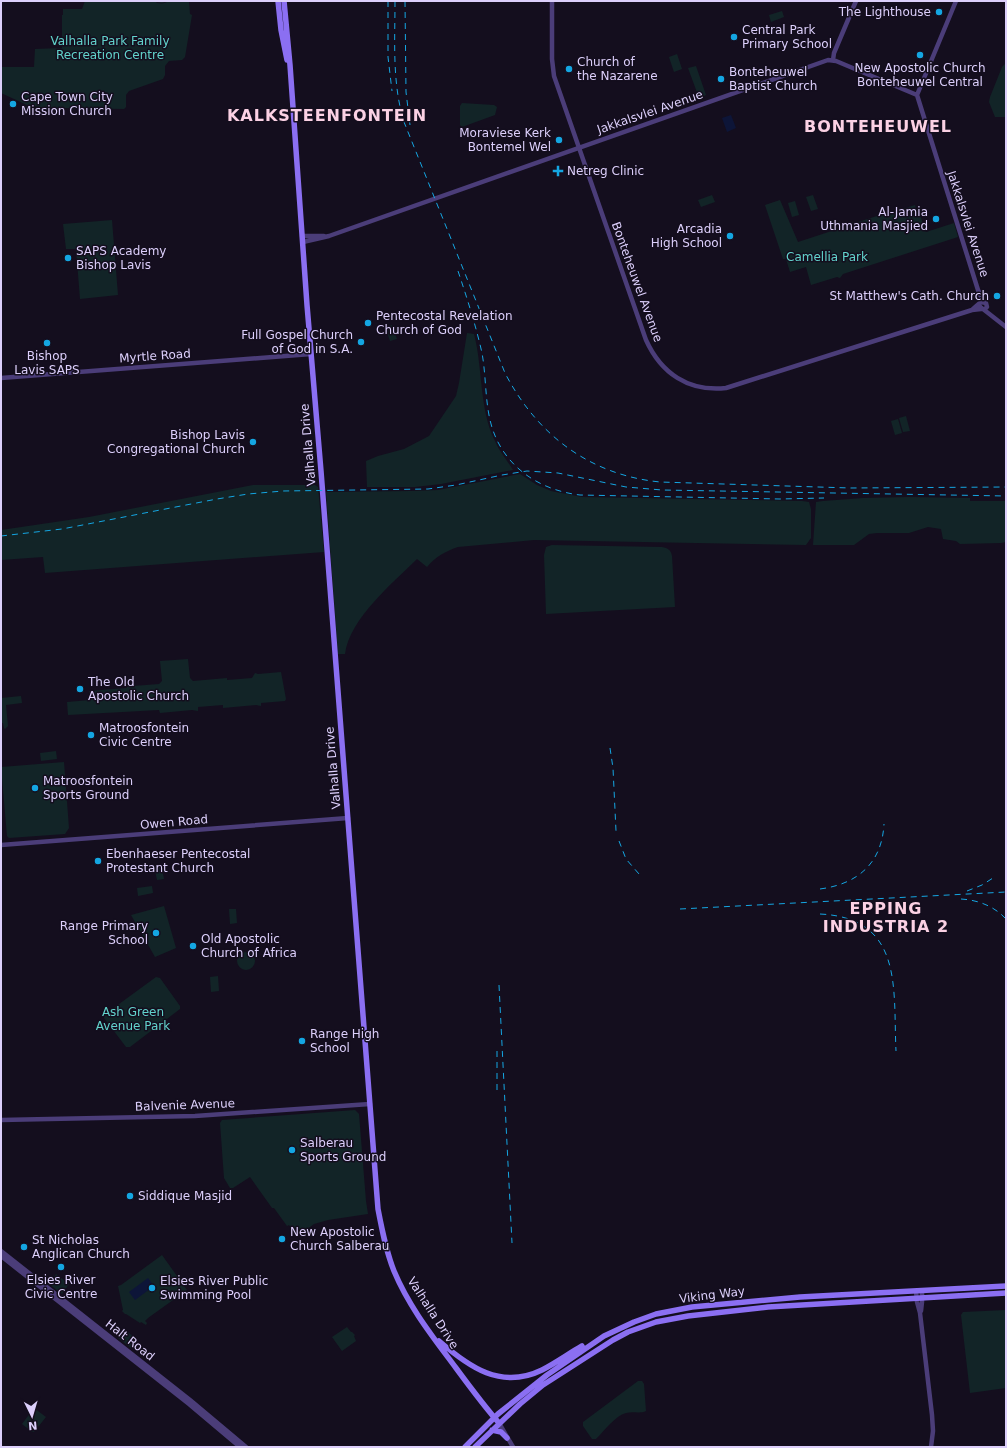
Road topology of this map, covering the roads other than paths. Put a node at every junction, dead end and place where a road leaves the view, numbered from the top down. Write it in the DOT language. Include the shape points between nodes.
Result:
graph roads {
  1 [pos="278,1"];
  2 [pos="284,1"];
  3 [pos="552,1"];
  4 [pos="856,1"];
  5 [pos="956,1"];
  6 [pos="833,60"];
  7 [pos="290,76"];
  8 [pos="917,95"];
  9 [pos="579,148"];
  10 [pos="302,239"];
  11 [pos="982,306"];
  12 [pos="1006,327"];
  13 [pos="311,354"];
  14 [pos="1,378"];
  15 [pos="348,818"];
  16 [pos="1,845"];
  17 [pos="370,1104"];
  18 [pos="1,1120"];
  19 [pos="1,1251"];
  20 [pos="1,1256"];
  21 [pos="1006,1286"];
  22 [pos="919,1291"];
  23 [pos="1006,1293"];
  24 [pos="919,1298"];
  25 [pos="428,1329"];
  26 [pos="604,1336"];
  27 [pos="494,1418"];
  28 [pos="499,1423"];
  29 [pos="492,1430"];
  30 [pos="507,1438"];
  31 [pos="240,1447"];
  32 [pos="246,1447"];
  33 [pos="465,1447"];
  34 [pos="475,1447"];
  35 [pos="512,1447"];
  36 [pos="931,1447"];
  1 -- 7 [label="main road, Valhalla Drive"];
  2 -- 7 [label="main road, Valhalla Drive"];
  3 -- 9 [label="street, Bonteheuwel Avenue" via="552,72"];
  4 -- 6 [label="street"];
  5 -- 8 [label="street"];
  6 -- 8 [label="street"];
  6 -- 9 [label="street, Jakkalsvlei Avenue"];
  7 -- 10 [label="main road, Valhalla Drive"];
  8 -- 11 [label="street, Jakkalsvlei Avenue"];
  9 -- 10 [label="street, Jakkalsvlei Avenue" via="329,236"];
  9 -- 11 [label="street, Bonteheuwel Avenue" via="651,350 668,371 688,383 714,389 733,386"];
  10 -- 13 [label="main road, Valhalla Drive"];
  11 -- 12 [label="street"];
  13 -- 14 [label="street, Myrtle Road"];
  13 -- 15 [label="main road, Valhalla Drive"];
  15 -- 16 [label="street, Owen Road"];
  15 -- 17 [label="main road, Valhalla Drive"];
  17 -- 18 [label="street, Balvenie Avenue" via="195,1116"];
  17 -- 25 [label="main road, Valhalla Drive" via="377,1198 383,1235 398,1280"];
  19 -- 32 [label="street, Halt Road"];
  20 -- 31 [label="street, Halt Road"];
  21 -- 22 [label="main road, Viking Way"];
  22 -- 24 [label="street"];
  22 -- 26 [label="main road, Viking Way" via="800,1297 692,1307 647,1317"];
  23 -- 24 [label="main road, Viking Way"];
  24 -- 28 [label="main road, Viking Way" via="768,1307 656,1322 619,1337 563,1371"];
  24 -- 36 [label="street" via="932,1415"];
  25 -- 26 [label="main road" via="473,1368 506,1377 536,1373"];
  25 -- 27 [label="main road, Valhalla Drive"];
  26 -- 27 [label="main road, Viking Way" via="547,1374"];
  27 -- 28 [label="main road, Valhalla Drive"];
  27 -- 33 [label="main road, Viking Way"];
  28 -- 29 [label="main road, Viking Way"];
  28 -- 30 [label="street"];
  29 -- 30 [label="main road"];
  29 -- 34 [label="main road, Viking Way"];
  30 -- 35 [label="street"];
}
